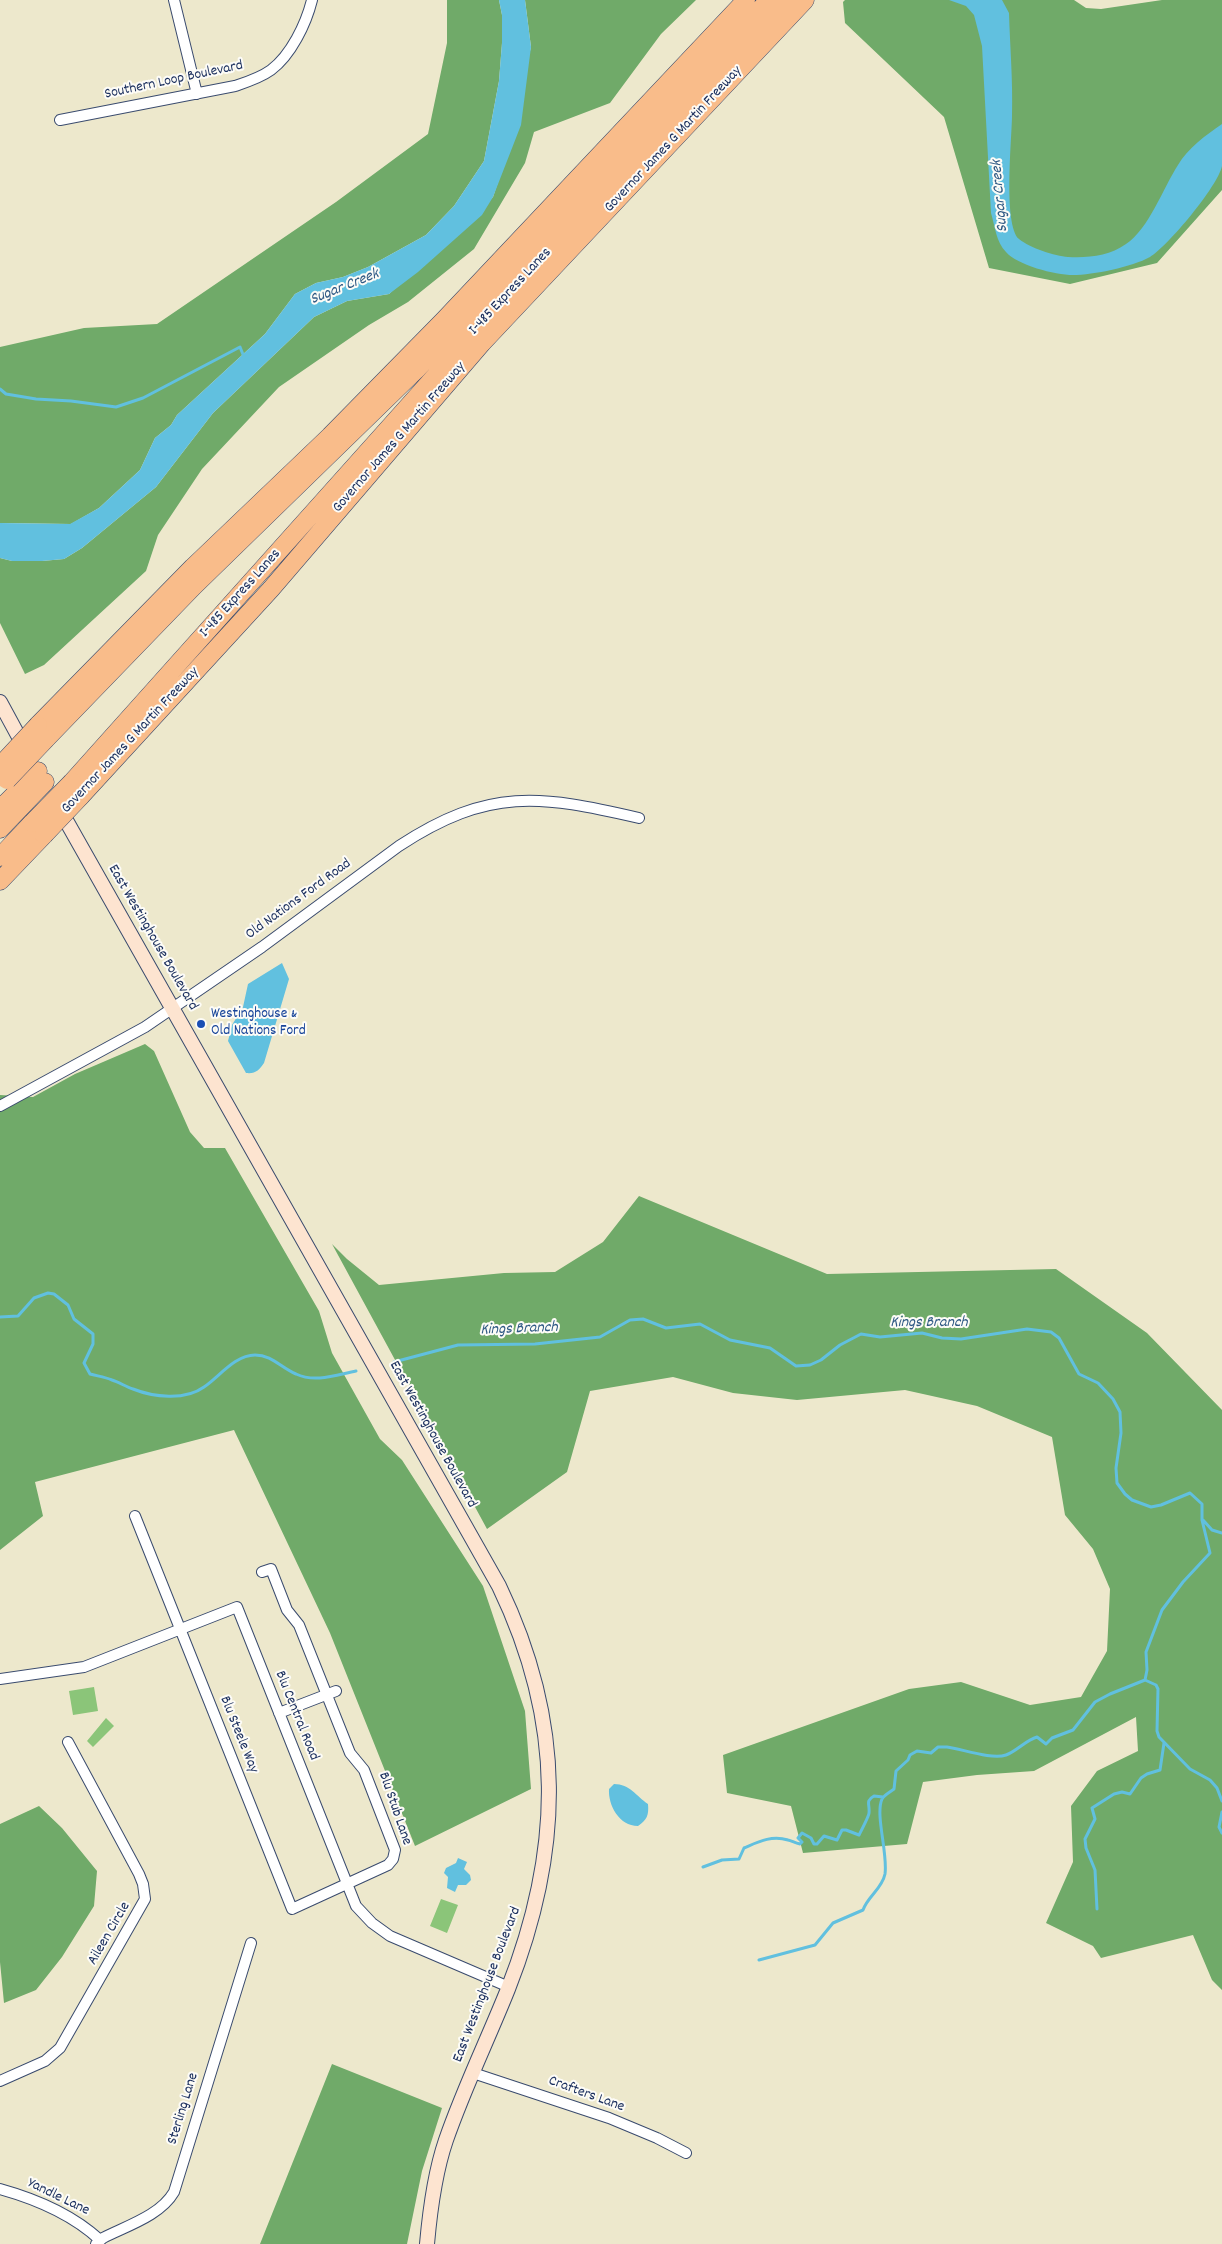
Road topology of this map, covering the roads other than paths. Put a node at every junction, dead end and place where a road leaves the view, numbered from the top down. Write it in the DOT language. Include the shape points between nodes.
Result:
graph roads {
  1 [pos="174,0"];
  2 [pos="312,0"];
  3 [pos="746,0"];
  4 [pos="769,0"];
  5 [pos="786,0"];
  6 [pos="805,0"];
  7 [pos="197,94"];
  8 [pos="60,120"];
  9 [pos="339,509"];
  10 [pos="214,626"];
  11 [pos="0,702"];
  12 [pos="42,732"];
  13 [pos="41,776"];
  14 [pos="2,778"];
  15 [pos="76,790"];
  16 [pos="0,809"];
  17 [pos="639,818"];
  18 [pos="38,829"];
  19 [pos="0,830"];
  20 [pos="0,856"];
  21 [pos="0,881"];
  22 [pos="173,1008"];
  23 [pos="0,1106"];
  24 [pos="135,1516"];
  25 [pos="262,1572"];
  26 [pos="180,1630"];
  27 [pos="0,1679"];
  28 [pos="332,1692"];
  29 [pos="279,1713"];
  30 [pos="68,1742"];
  31 [pos="346,1883"];
  32 [pos="251,1942"];
  33 [pos="508,1987"];
  34 [pos="473,2073"];
  35 [pos="0,2081"];
  36 [pos="686,2153"];
  37 [pos="0,2189"];
  38 [pos="98,2242"];
  39 [pos="427,2244"];
  1 -- 7 [label="street"];
  2 -- 7 [label="street, Southern Loop Boulevard" via="298,36 270,70 234,86"];
  3 -- 12 [label="highway" via="444,320 193,568"];
  4 -- 12 [label="highway, I-485 Express Lanes" via="417,369"];
  5 -- 10 [label="highway, I-485 Express Lanes" via="523,278"];
  6 -- 9 [label="highway, Governor James G Martin Freeway" via="482,343"];
  7 -- 8 [label="street, Southern Loop Boulevard"];
  9 -- 10 [label="highway"];
  9 -- 15 [label="highway, Governor James G Martin Freeway" via="190,679"];
  10 -- 15 [label="highway, I-485 Express Lanes"];
  11 -- 13 [label="main road, East Westinghouse Boulevard"];
  12 -- 14 [label="highway, bridge"];
  13 -- 16 [label="highway"];
  13 -- 19 [label="highway"];
  13 -- 22 [label="main road, East Westinghouse Boulevard"];
  15 -- 18 [label="highway, Governor James G Martin Freeway, bridge"];
  17 -- 22 [label="street, Old Nations Ford Road" via="584,806 531,800 490,804 458,813 399,846"];
  18 -- 20 [label="highway"];
  18 -- 21 [label="highway, Governor James G Martin Freeway"];
  22 -- 23 [label="street, Old Nations Ford Road" via="96,1055"];
  22 -- 33 [label="main road, East Westinghouse Boulevard" via="499,1586 525,1646 546,1734 550,1796 540,1890"];
  24 -- 26 [label="street, Blu Steele Way"];
  25 -- 28 [label="street, Blu Stub Lane" via="271,1569 287,1610 299,1625"];
  26 -- 27 [label="street, Blu Central Road" via="84,1667"];
  26 -- 29 [label="street, Blu Central Road" via="237,1607"];
  26 -- 31 [label="street, Blu Steele Way" via="292,1908"];
  28 -- 29 [label="street"];
  28 -- 31 [label="street, Blu Stub Lane" via="350,1753 364,1770 395,1850 388,1865"];
  29 -- 31 [label="street, Blu Central Road"];
  30 -- 35 [label="street, Aileen Circle" via="144,1884 145,1900 60,2048 45,2061"];
  31 -- 33 [label="street, Blu Central Road" via="356,1906 390,1936"];
  32 -- 38 [label="street, Sterling Lane" via="174,2192 155,2211"];
  33 -- 34 [label="main road, East Westinghouse Boulevard"];
  34 -- 36 [label="street, Crafters Lane" via="609,2118"];
  34 -- 39 [label="main road, East Westinghouse Boulevard" via="446,2141"];
  37 -- 38 [label="street, Yandle Lane" via="75,2220"];
}
